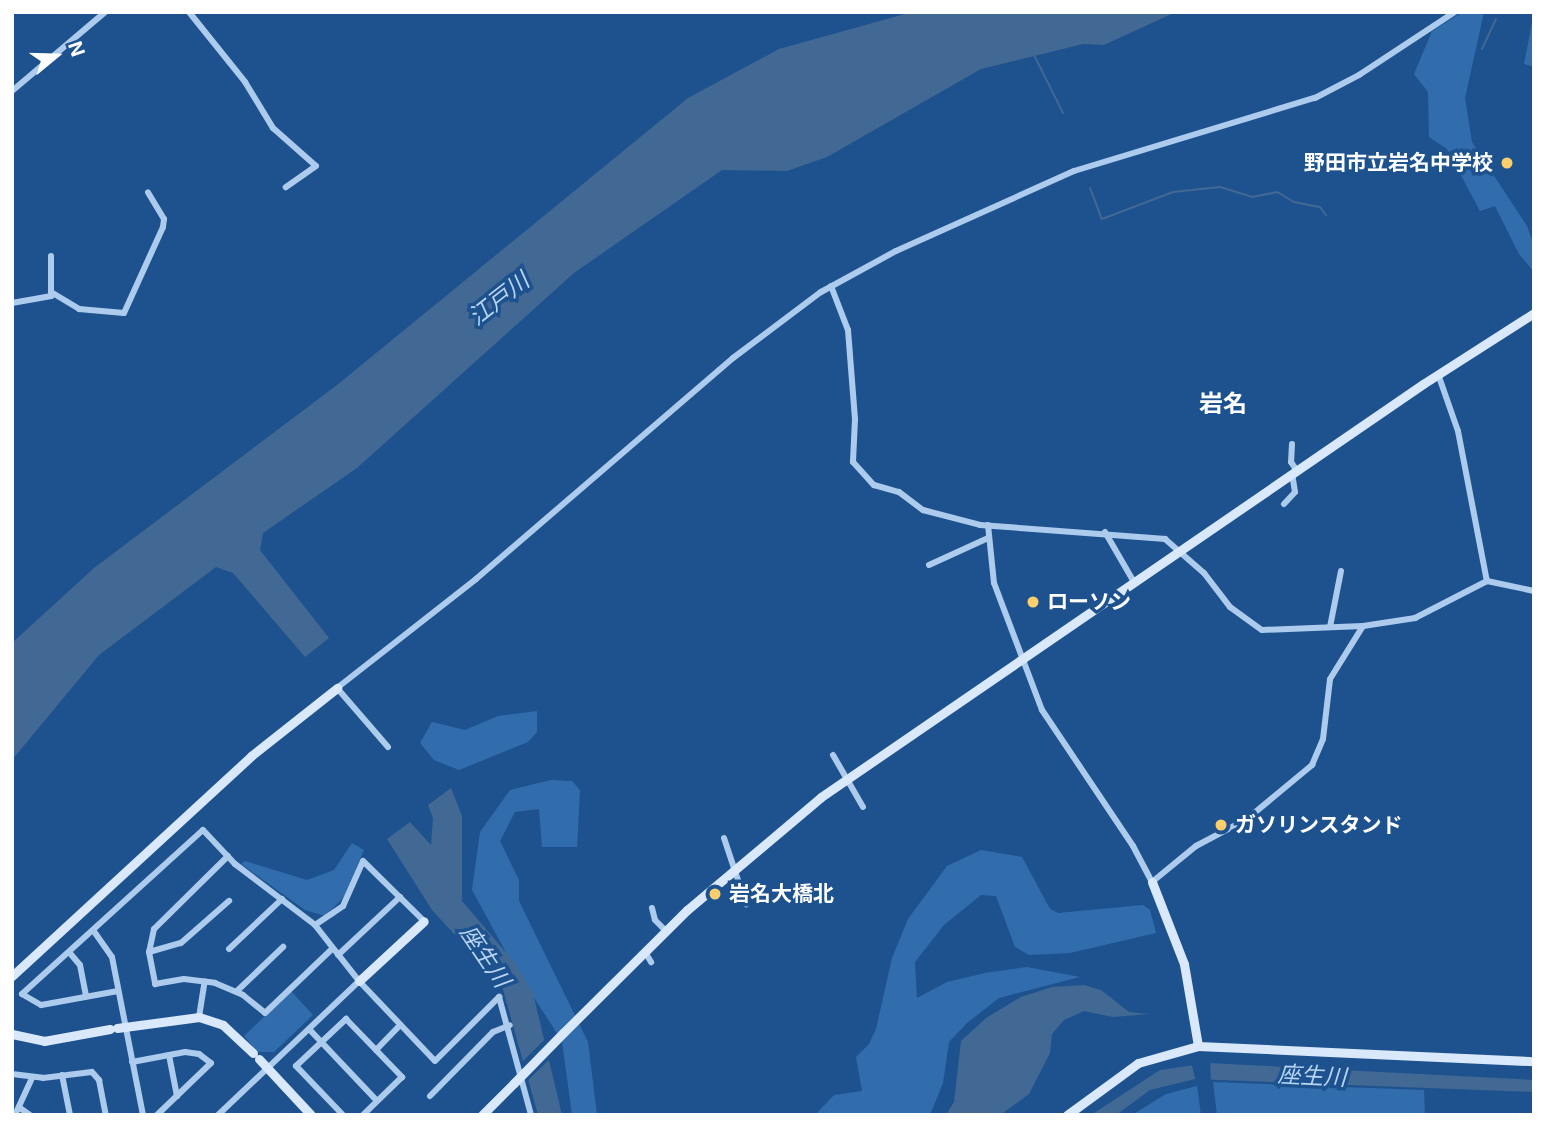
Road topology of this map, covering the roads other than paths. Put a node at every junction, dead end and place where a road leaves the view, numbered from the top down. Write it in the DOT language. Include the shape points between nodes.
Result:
graph roads {
  1 [pos="105,12"];
  2 [pos="189,12"];
  3 [pos="1455,12"];
  4 [pos="12,91"];
  5 [pos="286,187"];
  6 [pos="148,192"];
  7 [pos="51,256"];
  8 [pos="831,286"];
  9 [pos="51,292"];
  10 [pos="12,303"];
  11 [pos="1534,313"];
  12 [pos="1438,374"];
  13 [pos="1292,444"];
  14 [pos="1295,472"];
  15 [pos="1284,504"];
  16 [pos="988,525"];
  17 [pos="1105,532"];
  18 [pos="988,538"];
  19 [pos="1179,551"];
  20 [pos="929,565"];
  21 [pos="1341,571"];
  22 [pos="1487,581"];
  23 [pos="1134,582"];
  24 [pos="1534,591"];
  25 [pos="1363,626"];
  26 [pos="1330,627"];
  27 [pos="1021,659"];
  28 [pos="337,688"];
  29 [pos="388,747"];
  30 [pos="833,755"];
  31 [pos="846,779"];
  32 [pos="863,807"];
  33 [pos="724,838"];
  34 [pos="228,856"];
  35 [pos="734,868"];
  36 [pos="1152,882"];
  37 [pos="400,897"];
  38 [pos="282,899"];
  39 [pos="229,901"];
  40 [pos="746,904"];
  41 [pos="652,908"];
  42 [pos="424,920"];
  43 [pos="315,925"];
  44 [pos="93,930"];
  45 [pos="666,931"];
  46 [pos="283,947"];
  47 [pos="332,948"];
  48 [pos="229,949"];
  49 [pos="69,952"];
  50 [pos="149,952"];
  51 [pos="645,952"];
  52 [pos="338,955"];
  53 [pos="651,962"];
  54 [pos="12,976"];
  55 [pos="205,981"];
  56 [pos="359,981"];
  57 [pos="118,991"];
  58 [pos="237,991"];
  59 [pos="86,996"];
  60 [pos="199,1017"];
  61 [pos="400,1025"];
  62 [pos="510,1025"];
  63 [pos="117,1028"];
  64 [pos="309,1029"];
  65 [pos="14,1037"];
  66 [pos="321,1042"];
  67 [pos="1198,1046"];
  68 [pos="376,1050"];
  69 [pos="169,1055"];
  70 [pos="1534,1061"];
  71 [pos="132,1062"];
  72 [pos="267,1069"];
  73 [pos="12,1074"];
  74 [pos="62,1076"];
  75 [pos="32,1078"];
  76 [pos="177,1096"];
  77 [pos="430,1096"];
  78 [pos="377,1101"];
  79 [pos="17,1112"];
  80 [pos="223,1113"];
  81 [pos="30,1115"];
  82 [pos="70,1115"];
  83 [pos="106,1115"];
  84 [pos="143,1115"];
  85 [pos="157,1115"];
  86 [pos="311,1115"];
  87 [pos="344,1115"];
  88 [pos="363,1115"];
  89 [pos="482,1115"];
  90 [pos="531,1115"];
  91 [pos="1067,1115"];
  1 -- 4 [label="street"];
  2 -- 5 [label="street" via="245,82 272,128 316,166"];
  3 -- 8 [label="street" via="1315,98 1074,171 896,251"];
  6 -- 9 [label="street" via="164,219 163,227 122,316 79,309"];
  7 -- 9 [label="street"];
  8 -- 16 [label="street" via="848,330 856,467 874,485 899,492 923,510"];
  8 -- 28 [label="street" via="733,358 476,579"];
  9 -- 10 [label="street" via="51,296"];
  11 -- 12 [label="street"];
  12 -- 14 [label="street"];
  12 -- 22 [label="street" via="1458,431"];
  13 -- 14 [label="street"];
  14 -- 15 [label="street" via="1295,492"];
  14 -- 19 [label="street"];
  16 -- 17 [label="street"];
  16 -- 18 [label="street"];
  17 -- 19 [label="street" via="1160,537"];
  17 -- 23 [label="street"];
  18 -- 20 [label="street"];
  18 -- 27 [label="street" via="994,583"];
  19 -- 23 [label="street"];
  19 -- 26 [label="street" via="1204,573 1230,607 1262,630"];
  21 -- 26 [label="street"];
  22 -- 24 [label="street"];
  22 -- 25 [label="street" via="1415,618"];
  23 -- 27 [label="street"];
  25 -- 26 [label="street"];
  25 -- 36 [label="street" via="1330,679 1323,739 1312,765 1247,819 1196,846"];
  27 -- 31 [label="street"];
  27 -- 36 [label="street" via="1042,710"];
  28 -- 29 [label="street"];
  28 -- 54 [label="street" via="251,756"];
  30 -- 31 [label="street"];
  31 -- 32 [label="street"];
  31 -- 35 [label="street"];
  33 -- 35 [label="street"];
  34 -- 38 [label="street"];
  34 -- 44 [label="street" via="203,830"];
  34 -- 50 [label="street" via="159,922"];
  35 -- 40 [label="street"];
  35 -- 45 [label="street"];
  36 -- 67 [label="street" via="1184,964"];
  37 -- 42 [label="street"];
  37 -- 43 [label="street" via="363,861 343,906"];
  37 -- 52 [label="street"];
  38 -- 43 [label="street"];
  38 -- 48 [label="street"];
  39 -- 50 [label="street" via="181,943"];
  41 -- 45 [label="street" via="655,920"];
  42 -- 56 [label="street"];
  43 -- 47 [label="street"];
  44 -- 49 [label="street"];
  44 -- 57 [label="street" via="112,957"];
  45 -- 51 [label="street"];
  46 -- 58 [label="street"];
  47 -- 52 [label="street"];
  47 -- 58 [label="street" via="265,1013"];
  49 -- 59 [label="street" via="81,968"];
  49 -- 59 [label="street" via="22,995 41,1005"];
  50 -- 55 [label="street" via="155,984"];
  51 -- 53 [label="street"];
  51 -- 89 [label="street, bridge"];
  52 -- 56 [label="street"];
  55 -- 58 [label="street"];
  55 -- 60 [label="street"];
  56 -- 61 [label="street"];
  56 -- 64 [label="street"];
  57 -- 59 [label="street"];
  57 -- 63 [label="street"];
  60 -- 63 [label="street"];
  60 -- 72 [label="street" via="223,1025"];
  61 -- 62 [label="street" via="435,1061 499,997"];
  61 -- 68 [label="street"];
  62 -- 77 [label="street" via="493,1032"];
  62 -- 90 [label="street"];
  63 -- 65 [label="street" via="44,1041"];
  63 -- 71 [label="street"];
  64 -- 66 [label="street"];
  64 -- 72 [label="street"];
  66 -- 68 [label="street" via="346,1019"];
  66 -- 78 [label="street"];
  66 -- 87 [label="street" via="296,1066"];
  67 -- 70 [label="street"];
  67 -- 91 [label="street" via="1138,1063"];
  68 -- 78 [label="street" via="402,1077"];
  69 -- 71 [label="street"];
  69 -- 76 [label="street"];
  69 -- 76 [label="street" via="192,1052 211,1063"];
  71 -- 84 [label="street"];
  72 -- 80 [label="street"];
  72 -- 86 [label="street"];
  73 -- 75 [label="street"];
  74 -- 75 [label="street"];
  74 -- 82 [label="street"];
  74 -- 83 [label="street" via="94,1074"];
  75 -- 79 [label="street"];
  76 -- 85 [label="street"];
  78 -- 88 [label="street"];
  79 -- 81 [label="street"];
}
